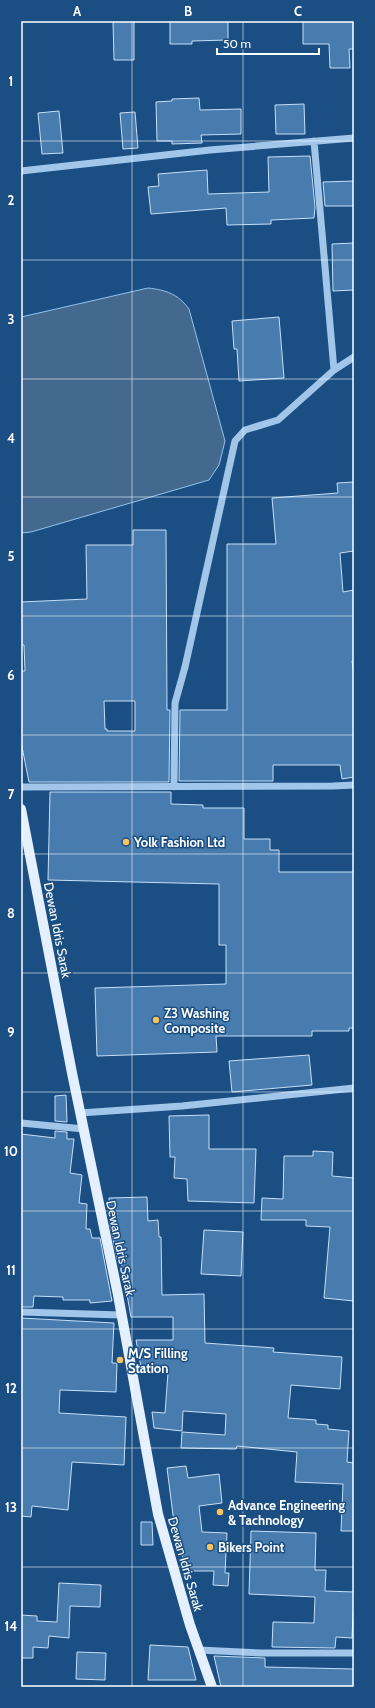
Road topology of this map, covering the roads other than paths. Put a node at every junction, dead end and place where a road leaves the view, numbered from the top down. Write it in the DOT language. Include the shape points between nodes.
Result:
graph roads {
  1 [pos="354,138"];
  2 [pos="314,141"];
  3 [pos="21,171"];
  4 [pos="354,356"];
  5 [pos="334,370"];
  6 [pos="354,785"];
  7 [pos="21,787"];
  8 [pos="174,787"];
  9 [pos="21,809"];
  10 [pos="354,1088"];
  11 [pos="80,1113"];
  12 [pos="21,1123"];
  13 [pos="84,1130"];
  14 [pos="21,1312"];
  15 [pos="121,1315"];
  16 [pos="199,1650"];
  17 [pos="354,1653"];
  18 [pos="212,1687"];
  1 -- 2 [label="street"];
  2 -- 3 [label="street"];
  2 -- 5 [label="street"];
  4 -- 5 [label="street"];
  5 -- 8 [label="street" via="278,420 245,430 235,441 175,704"];
  6 -- 8 [label="street"];
  7 -- 8 [label="street"];
  9 -- 11 [label="main road, Dewan Idris Sarak"];
  10 -- 11 [label="street" via="182,1106"];
  11 -- 13 [label="main road, Dewan Idris Sarak"];
  12 -- 13 [label="street"];
  13 -- 15 [label="main road, Dewan Idris Sarak"];
  14 -- 15 [label="street"];
  15 -- 16 [label="main road, Dewan Idris Sarak" via="158,1514"];
  16 -- 17 [label="street"];
  16 -- 18 [label="main road, Dewan Idris Sarak"];
}
